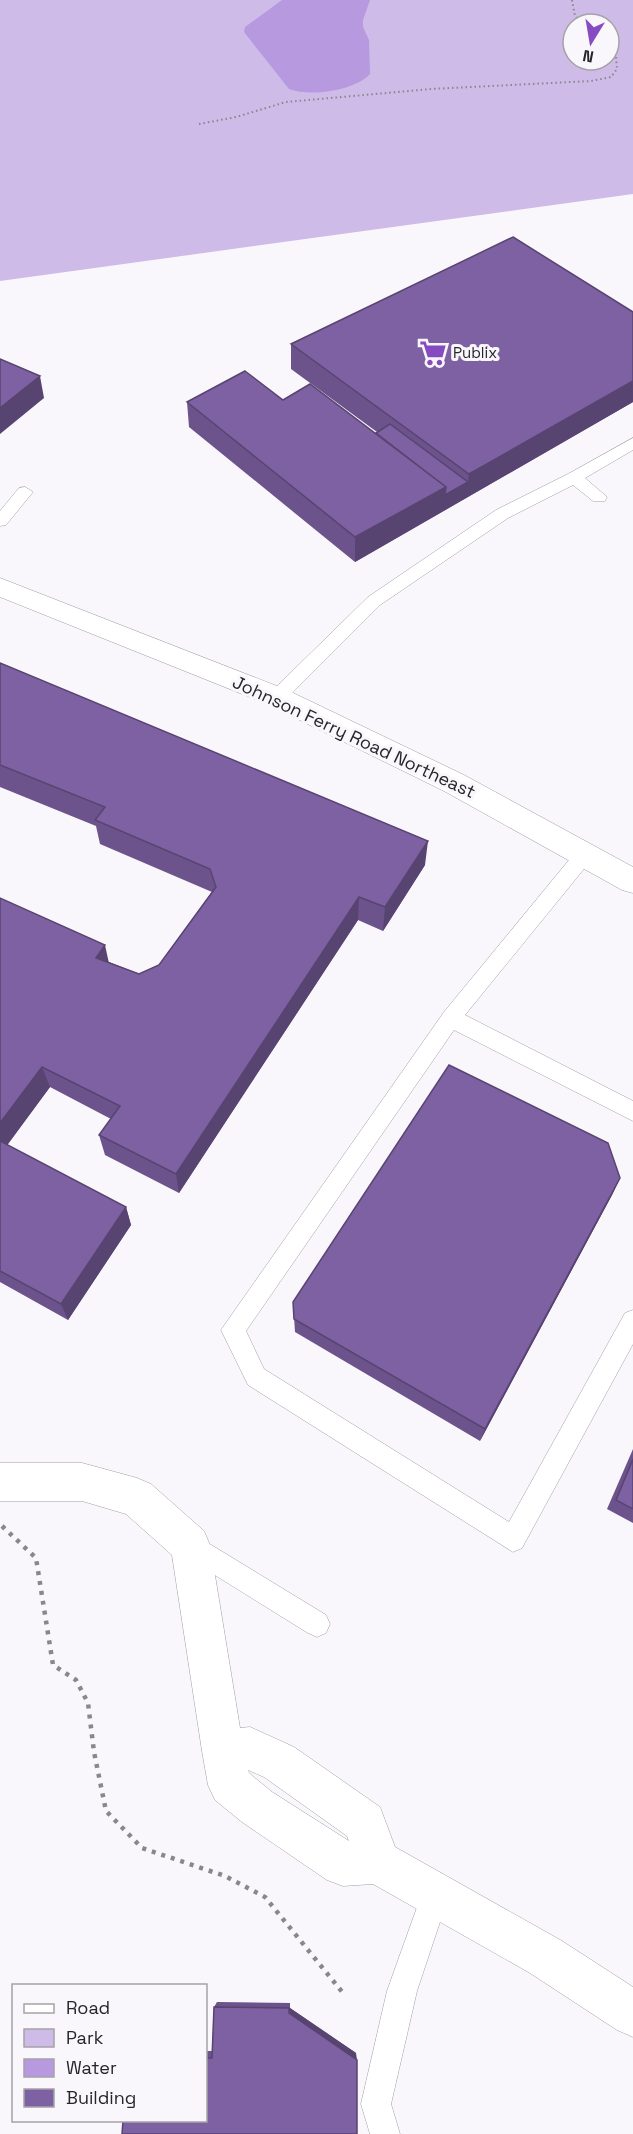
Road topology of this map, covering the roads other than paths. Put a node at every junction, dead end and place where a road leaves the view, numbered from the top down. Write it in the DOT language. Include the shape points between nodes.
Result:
graph roads {
  1 [pos="633,443"];
  2 [pos="574,478"];
  3 [pos="25,492"];
  4 [pos="599,496"];
  5 [pos="0,521"];
  6 [pos="0,587"];
  7 [pos="277,697"];
  8 [pos="585,854"];
  9 [pos="633,881"];
  10 [pos="451,1018"];
  11 [pos="633,1112"];
  12 [pos="633,1321"];
  13 [pos="0,1482"];
  14 [pos="190,1545"];
  15 [pos="317,1624"];
  16 [pos="223,1751"];
  17 [pos="318,1791"];
  18 [pos="296,1833"];
  19 [pos="377,1862"];
  20 [pos="435,1895"];
  21 [pos="633,2014"];
  22 [pos="385,2134"];
  1 -- 2 [label="lane"];
  2 -- 4 [label="lane"];
  2 -- 7 [label="lane" via="502,514 374,601"];
  3 -- 5 [label="lane"];
  6 -- 7 [label="street, Johnson Ferry Road Northeast"];
  7 -- 8 [label="street, Johnson Ferry Road Northeast" via="454,783"];
  8 -- 9 [label="street, Johnson Ferry Road Northeast"];
  8 -- 10 [label="lane"];
  10 -- 11 [label="lane"];
  10 -- 12 [label="lane" via="233,1330 256,1377 513,1539"];
  13 -- 14 [label="street" via="82,1482 138,1498"];
  14 -- 15 [label="lane"];
  14 -- 16 [label="street"];
  16 -- 17 [label="street" via="250,1748 279,1762"];
  16 -- 18 [label="street" via="230,1785"];
  17 -- 18 [label="street"];
  17 -- 19 [label="street" via="364,1822"];
  18 -- 19 [label="street" via="343,1864"];
  19 -- 20 [label="street"];
  20 -- 21 [label="street" via="546,1957"];
  20 -- 22 [label="lane" via="402,1991 376,2104"];
}
